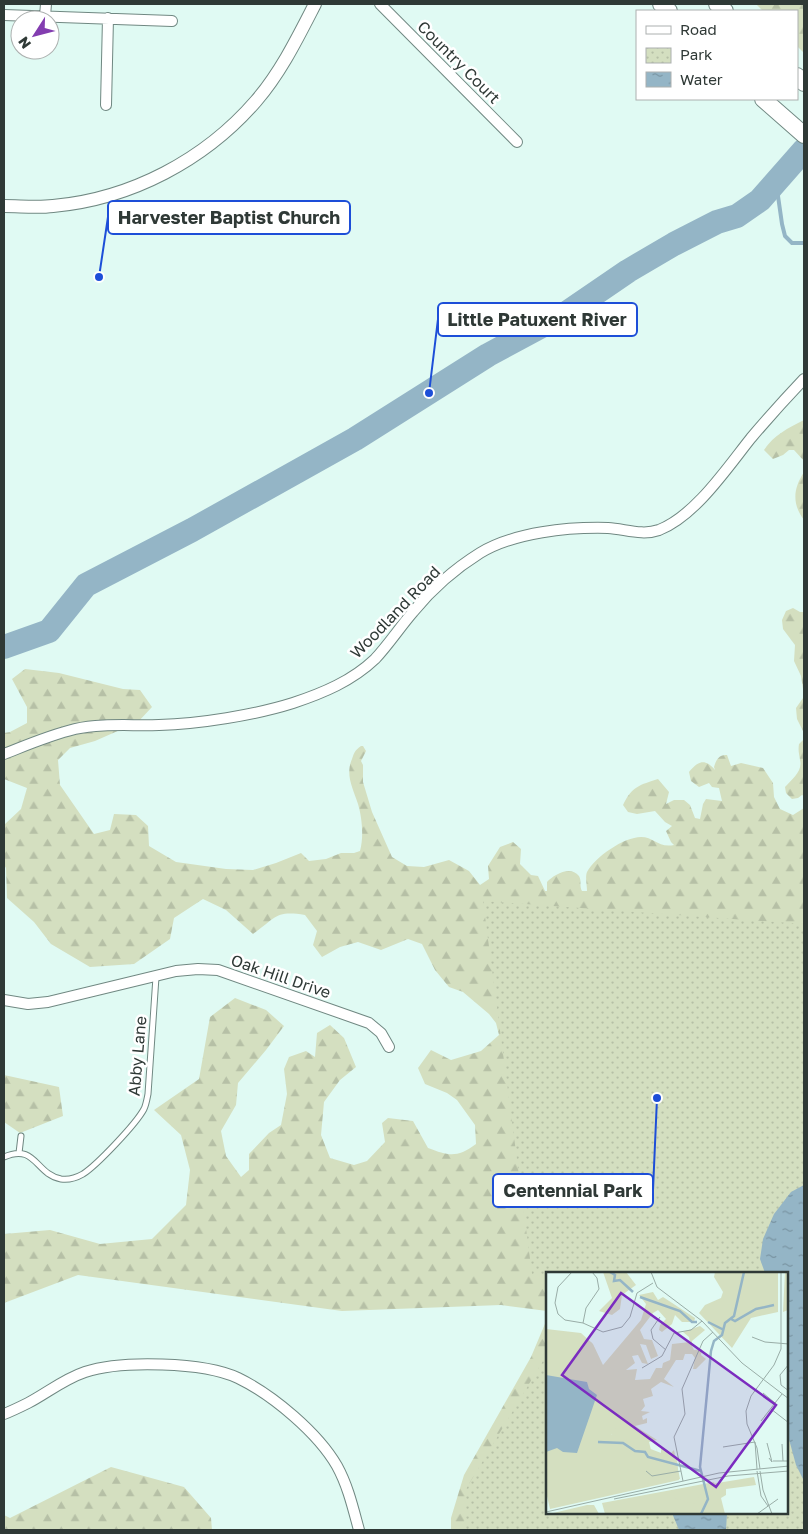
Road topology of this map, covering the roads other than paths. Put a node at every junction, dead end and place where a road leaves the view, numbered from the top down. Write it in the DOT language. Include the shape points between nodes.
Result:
graph roads {
  1 [pos="315,4"];
  2 [pos="380,4"];
  3 [pos="60,16"];
  4 [pos="108,18"];
  5 [pos="172,21"];
  6 [pos="764,100"];
  7 [pos="106,105"];
  8 [pos="804,136"];
  9 [pos="517,142"];
  10 [pos="4,206"];
  11 [pos="804,379"];
  12 [pos="4,754"];
  13 [pos="156,976"];
  14 [pos="4,1000"];
  15 [pos="390,1047"];
  16 [pos="21,1136"];
  17 [pos="19,1153"];
  18 [pos="4,1157"];
  19 [pos="4,1414"];
  20 [pos="359,1530"];
  1 -- 10 [label="street" via="292,48 257,100 193,158 137,186 94,199 52,206"];
  2 -- 9 [label="street, Country Court"];
  3 -- 4 [label="street"];
  4 -- 5 [label="street"];
  4 -- 7 [label="street"];
  6 -- 8 [label="main road"];
  11 -- 12 [label="street, Woodland Road" via="706,494 671,524 644,533 611,528 562,529 525,536 482,552 458,568 415,609 374,659 338,686 291,704 239,715 168,725 76,729"];
  13 -- 14 [label="street, Oak Hill Drive" via="48,1002 28,1004"];
  13 -- 15 [label="street, Oak Hill Drive" via="198,969 240,976 369,1023"];
  13 -- 17 [label="lane, Abby Lane" via="148,1094 137,1119 97,1163 74,1178 53,1176 26,1154"];
  16 -- 17 [label="lane"];
  17 -- 18 [label="lane"];
  19 -- 20 [label="street" via="84,1372 110,1366 166,1365 212,1369 238,1378 261,1392 286,1409 320,1440 344,1479"];
}
